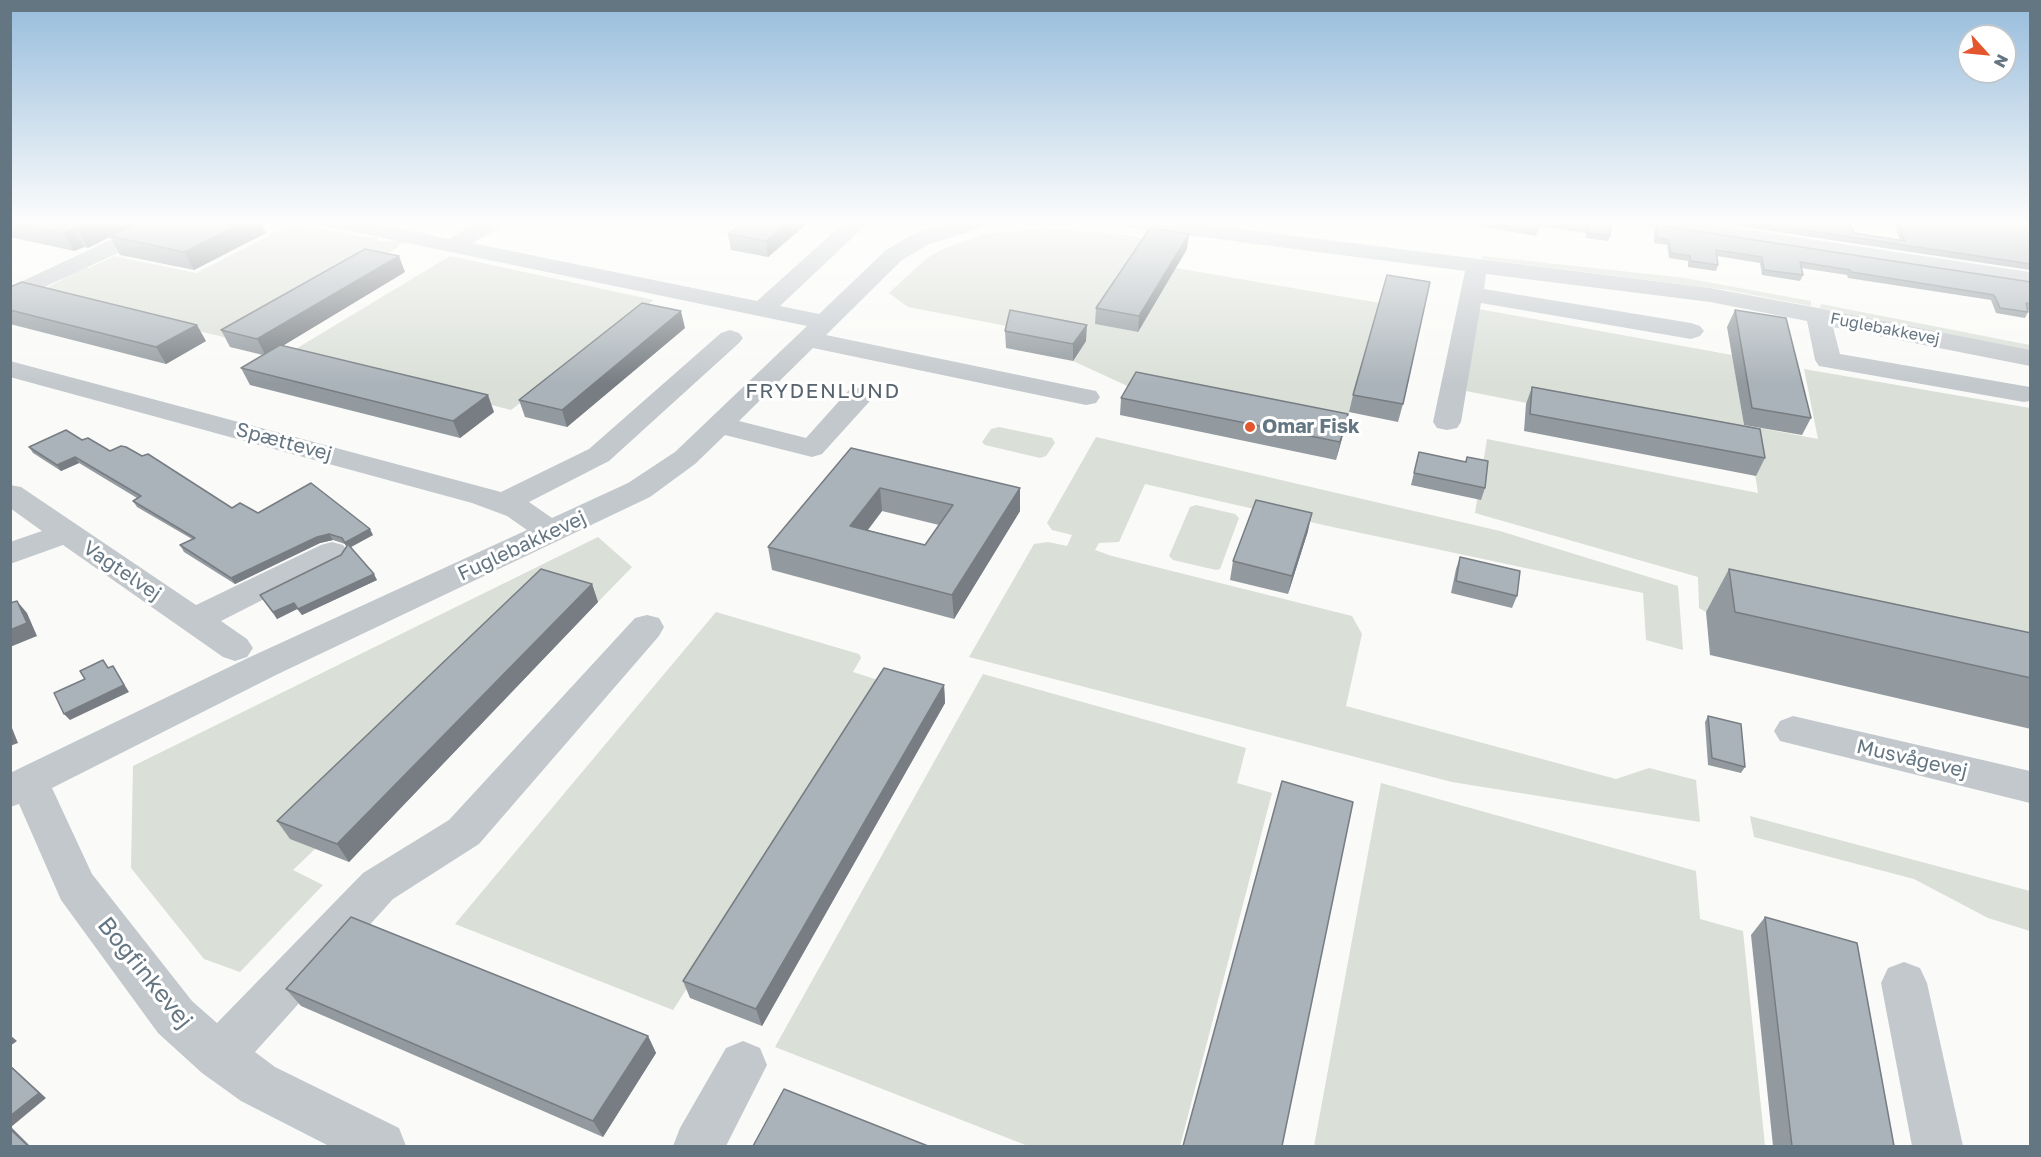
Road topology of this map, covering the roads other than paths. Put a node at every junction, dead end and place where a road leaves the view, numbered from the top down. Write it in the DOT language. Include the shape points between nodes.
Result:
graph roads {
  1 [pos="52,276"];
  2 [pos="600,276"];
  3 [pos="798,276"];
  4 [pos="872,276"];
  5 [pos="1474,276"];
  6 [pos="1562,276"];
  7 [pos="2011,276"];
  8 [pos="2031,279"];
  9 [pos="1471,294"];
  10 [pos="10,296"];
  11 [pos="762,309"];
  12 [pos="1818,315"];
  13 [pos="815,330"];
  14 [pos="1691,331"];
  15 [pos="730,338"];
  16 [pos="2031,358"];
  17 [pos="10,369"];
  18 [pos="2024,394"];
  19 [pos="859,396"];
  20 [pos="1086,397"];
  21 [pos="1447,422"];
  22 [pos="719,425"];
  23 [pos="10,494"];
  24 [pos="503,503"];
  25 [pos="550,532"];
  26 [pos="66,533"];
  27 [pos="332,552"];
  28 [pos="10,555"];
  29 [pos="195,620"];
  30 [pos="647,627"];
  31 [pos="235,648"];
  32 [pos="1793,731"];
  33 [pos="20,786"];
  34 [pos="2031,787"];
  35 [pos="1904,983"];
  36 [pos="219,1056"];
  37 [pos="743,1065"];
  38 [pos="381,1146"];
  39 [pos="698,1146"];
  40 [pos="1938,1146"];
  1 -- 10 [label="street"];
  2 -- 11 [label="street"];
  3 -- 11 [label="street"];
  4 -- 13 [label="street, Fuglebakkevej"];
  5 -- 9 [label="street"];
  6 -- 12 [label="street, Fuglebakkevej" via="1710,295"];
  7 -- 8 [label="street"];
  9 -- 14 [label="street"];
  9 -- 21 [label="street"];
  11 -- 13 [label="street"];
  12 -- 16 [label="street, Fuglebakkevej"];
  12 -- 18 [label="street" via="1828,360"];
  13 -- 20 [label="street"];
  13 -- 22 [label="street, Fuglebakkevej"];
  15 -- 24 [label="street" via="599,455"];
  17 -- 24 [label="street, Spættevej"];
  19 -- 22 [label="street" via="812,448"];
  22 -- 25 [label="street, Fuglebakkevej" via="663,475"];
  23 -- 26 [label="street, Vagtelvej"];
  24 -- 25 [label="street, Spættevej"];
  25 -- 33 [label="street, Fuglebakkevej" via="263,666"];
  26 -- 28 [label="street"];
  26 -- 29 [label="street, Vagtelvej"];
  27 -- 29 [label="street"];
  29 -- 31 [label="street, Vagtelvej"];
  30 -- 36 [label="street" via="464,831 378,886"];
  32 -- 34 [label="street, Musvågevej"];
  33 -- 36 [label="street, Bogfinkevej" via="76,887 175,1017"];
  35 -- 40 [label="street"];
  36 -- 38 [label="street, Bogfinkevej" via="258,1084"];
  37 -- 39 [label="street"];
}
